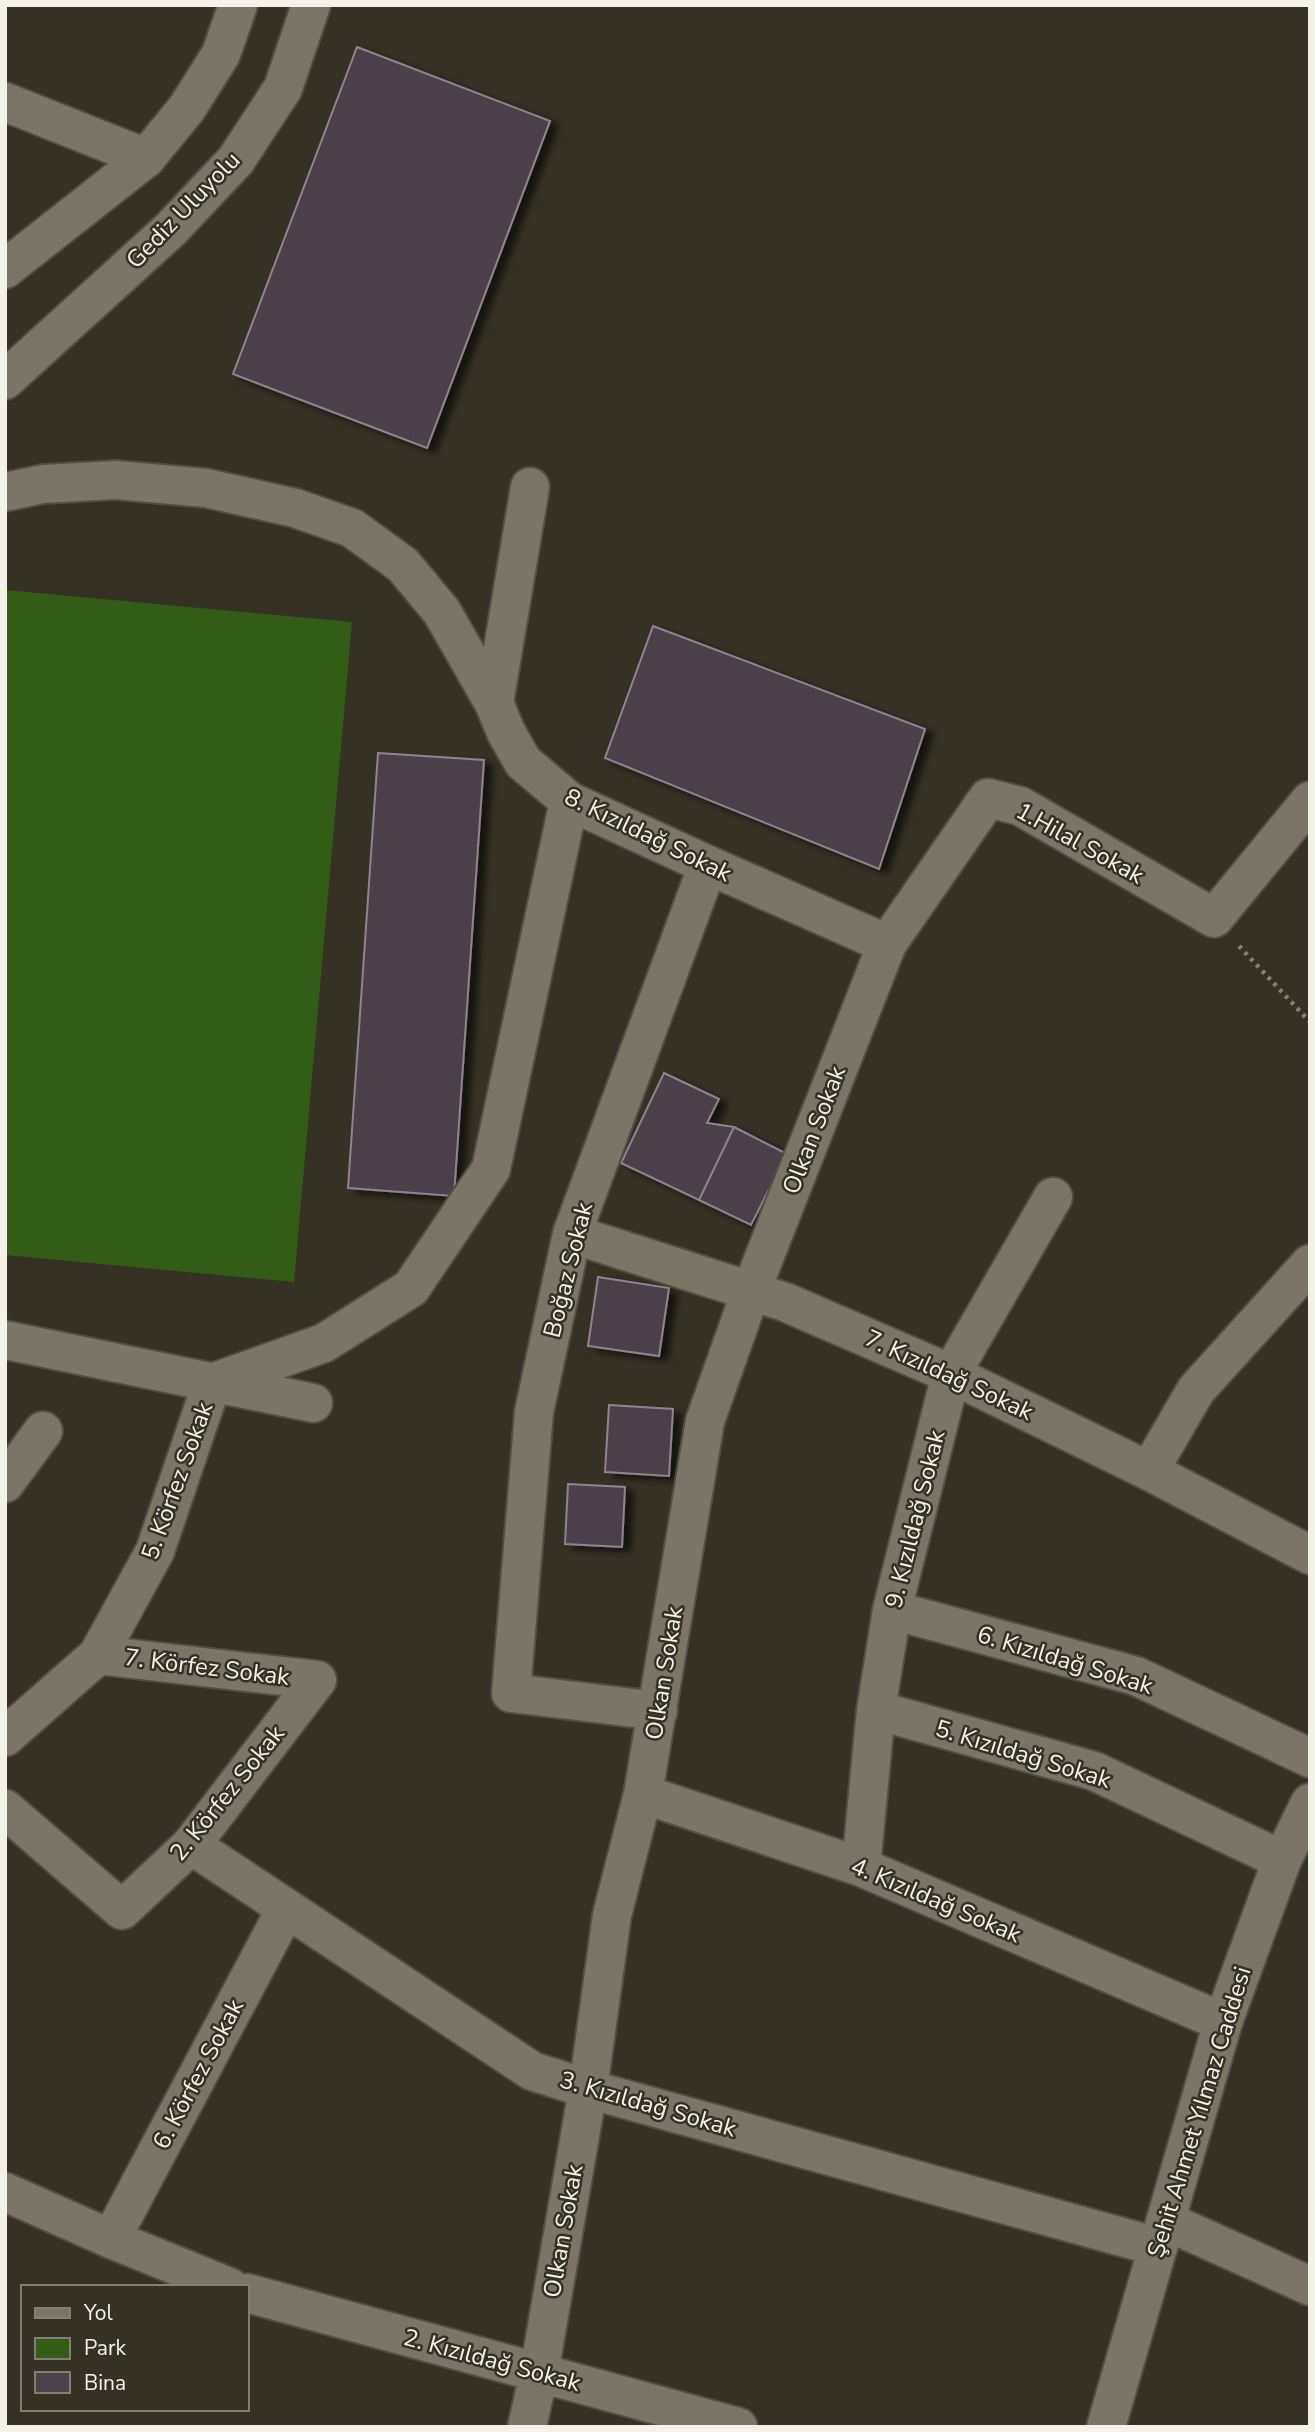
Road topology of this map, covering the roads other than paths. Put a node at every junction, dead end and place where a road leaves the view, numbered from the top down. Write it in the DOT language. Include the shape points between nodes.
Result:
graph roads {
  1 [pos="238,5"];
  2 [pos="311,5"];
  3 [pos="5,102"];
  4 [pos="146,158"];
  5 [pos="5,269"];
  6 [pos="5,380"];
  7 [pos="530,487"];
  8 [pos="5,492"];
  9 [pos="494,703"];
  10 [pos="569,801"];
  11 [pos="1310,801"];
  12 [pos="708,865"];
  13 [pos="887,944"];
  14 [pos="1053,1198"];
  15 [pos="572,1234"];
  16 [pos="1310,1264"];
  17 [pos="751,1291"];
  18 [pos="5,1340"];
  19 [pos="951,1374"];
  20 [pos="212,1382"];
  21 [pos="313,1403"];
  22 [pos="43,1431"];
  23 [pos="1149,1471"];
  24 [pos="5,1483"];
  25 [pos="1310,1555"];
  26 [pos="892,1610"];
  27 [pos="98,1655"];
  28 [pos="317,1680"];
  29 [pos="876,1710"];
  30 [pos="658,1711"];
  31 [pos="5,1737"];
  32 [pos="1310,1758"];
  33 [pos="643,1794"];
  34 [pos="1310,1803"];
  35 [pos="5,1809"];
  36 [pos="191,1845"];
  37 [pos="1282,1860"];
  38 [pos="861,1867"];
  39 [pos="286,1909"];
  40 [pos="1223,2022"];
  41 [pos="588,2089"];
  42 [pos="5,2192"];
  43 [pos="1162,2234"];
  44 [pos="111,2239"];
  45 [pos="224,2285"];
  46 [pos="1310,2286"];
  47 [pos="248,2293"];
  48 [pos="539,2373"];
  49 [pos="527,2427"];
  50 [pos="738,2427"];
  51 [pos="1106,2427"];
  1 -- 4 [label="street" via="221,54 187,108"];
  2 -- 6 [label="street, Gediz Uluyolu" via="283,89 236,160 171,229"];
  3 -- 4 [label="street"];
  4 -- 5 [label="street"];
  7 -- 9 [label="street"];
  8 -- 9 [label="street, 8. Kızıldağ Sokak" via="43,484 117,480 206,488 295,508 352,528 402,565 442,612"];
  9 -- 10 [label="street, 8. Kızıldağ Sokak" via="523,762"];
  10 -- 12 [label="street, 8. Kızıldağ Sokak"];
  10 -- 20 [label="street" via="491,1169 411,1288 324,1343"];
  11 -- 13 [label="street, 1.Hilal Sokak" via="1214,918 1020,806 988,798"];
  12 -- 13 [label="street, 8. Kızıldağ Sokak"];
  12 -- 15 [label="street, Boğaz Sokak"];
  13 -- 17 [label="street, Olkan Sokak"];
  14 -- 19 [label="street, 9. Kızıldağ Sokak"];
  15 -- 17 [label="street, 7. Kızıldağ Sokak"];
  15 -- 30 [label="street, Boğaz Sokak" via="534,1412 511,1693"];
  16 -- 23 [label="street" via="1196,1390"];
  17 -- 19 [label="street, 7. Kızıldağ Sokak"];
  17 -- 30 [label="street, Olkan Sokak" via="705,1421"];
  18 -- 20 [label="street"];
  19 -- 23 [label="street, 7. Kızıldağ Sokak"];
  19 -- 26 [label="street, 9. Kızıldağ Sokak"];
  20 -- 21 [label="street"];
  20 -- 27 [label="street, 5. Körfez Sokak" via="155,1552"];
  22 -- 24 [label="street"];
  23 -- 25 [label="street, 7. Kızıldağ Sokak"];
  26 -- 29 [label="street, 9. Kızıldağ Sokak"];
  26 -- 32 [label="street, 6. Kızıldağ Sokak" via="1136,1676"];
  27 -- 28 [label="street, 7. Körfez Sokak"];
  27 -- 31 [label="street, 5. Körfez Sokak"];
  28 -- 36 [label="street, 2. Körfez Sokak"];
  29 -- 37 [label="street, 5. Kızıldağ Sokak" via="1094,1771"];
  29 -- 38 [label="street, 9. Kızıldağ Sokak"];
  30 -- 33 [label="street, Olkan Sokak"];
  33 -- 38 [label="street, 4. Kızıldağ Sokak"];
  33 -- 41 [label="street, Olkan Sokak" via="612,1915"];
  34 -- 37 [label="street, Şehit Ahmet Yılmaz Caddesi"];
  35 -- 36 [label="street, 2. Körfez Sokak" via="122,1910"];
  36 -- 39 [label="street, 3. Kızıldağ Sokak"];
  37 -- 40 [label="street, Şehit Ahmet Yılmaz Caddesi"];
  38 -- 40 [label="street, 4. Kızıldağ Sokak"];
  39 -- 41 [label="street, 3. Kızıldağ Sokak" via="532,2071"];
  39 -- 44 [label="street, 6. Körfez Sokak"];
  40 -- 43 [label="street, Şehit Ahmet Yılmaz Caddesi"];
  41 -- 43 [label="street, 3. Kızıldağ Sokak"];
  41 -- 48 [label="street, Olkan Sokak"];
  42 -- 44 [label="street"];
  43 -- 46 [label="street, 3. Kızıldağ Sokak"];
  43 -- 51 [label="street, Şehit Ahmet Yılmaz Caddesi"];
  44 -- 45 [label="street"];
  47 -- 48 [label="street, 2. Kızıldağ Sokak"];
  48 -- 49 [label="street, Olkan Sokak"];
  48 -- 50 [label="street, 2. Kızıldağ Sokak"];
}
